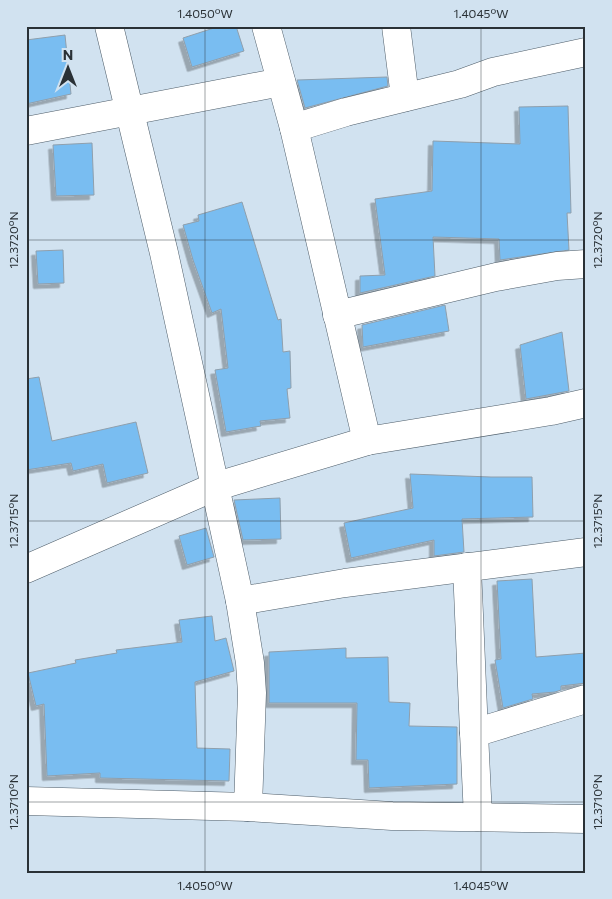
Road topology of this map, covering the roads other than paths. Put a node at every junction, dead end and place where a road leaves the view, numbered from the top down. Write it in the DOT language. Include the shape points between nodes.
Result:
graph roads {
  1 [pos="109,26"];
  2 [pos="396,26"];
  3 [pos="269,28"];
  4 [pos="586,52"];
  5 [pos="281,82"];
  6 [pos="405,98"];
  7 [pos="130,111"];
  8 [pos="294,128"];
  9 [pos="26,131"];
  10 [pos="586,264"];
  11 [pos="337,315"];
  12 [pos="586,403"];
  13 [pos="367,441"];
  14 [pos="214,487"];
  15 [pos="586,552"];
  16 [pos="467,567"];
  17 [pos="26,569"];
  18 [pos="240,601"];
  19 [pos="586,699"];
  20 [pos="474,733"];
  21 [pos="26,801"];
  22 [pos="248,807"];
  23 [pos="478,817"];
  24 [pos="586,819"];
  1 -- 7 [label="street"];
  2 -- 6 [label="street"];
  3 -- 5 [label="street"];
  4 -- 6 [label="street" via="493,72"];
  5 -- 7 [label="street"];
  5 -- 8 [label="street"];
  6 -- 8 [label="street"];
  7 -- 9 [label="street"];
  7 -- 14 [label="street"];
  8 -- 11 [label="street"];
  10 -- 11 [label="street" via="496,277"];
  11 -- 13 [label="street"];
  12 -- 13 [label="street"];
  13 -- 14 [label="street"];
  14 -- 17 [label="street"];
  14 -- 18 [label="street"];
  15 -- 16 [label="street"];
  16 -- 18 [label="street"];
  16 -- 20 [label="street"];
  18 -- 22 [label="street" via="252,693"];
  19 -- 20 [label="street"];
  20 -- 23 [label="street"];
  21 -- 22 [label="street"];
  22 -- 23 [label="street" via="392,816"];
  23 -- 24 [label="street"];
}
